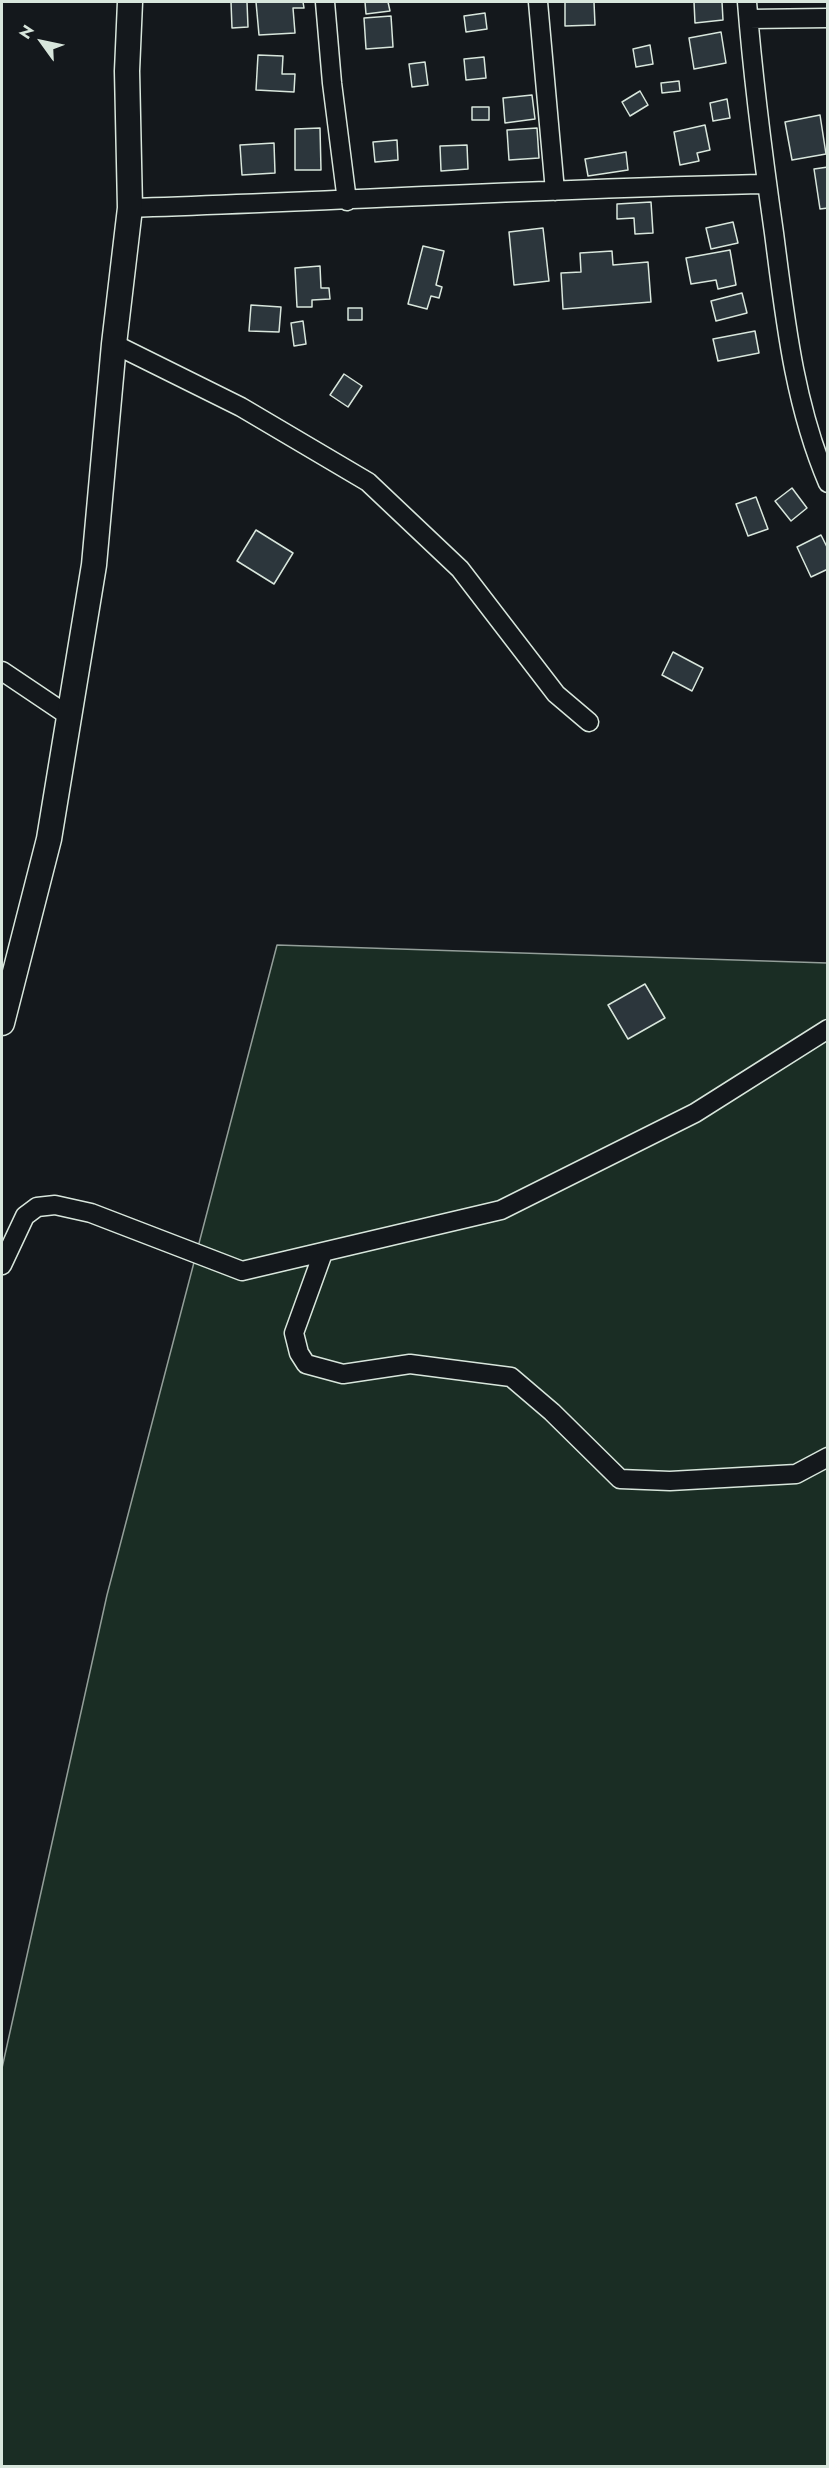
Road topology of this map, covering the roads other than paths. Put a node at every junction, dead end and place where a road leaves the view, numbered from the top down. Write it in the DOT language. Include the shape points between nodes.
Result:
graph roads {
  1 [pos="130,2"];
  2 [pos="325,2"];
  3 [pos="538,2"];
  4 [pos="748,10"];
  5 [pos="828,18"];
  6 [pos="767,184"];
  7 [pos="555,191"];
  8 [pos="347,201"];
  9 [pos="130,208"];
  10 [pos="114,344"];
  11 [pos="828,483"];
  12 [pos="2,671"];
  13 [pos="69,716"];
  14 [pos="589,722"];
  15 [pos="8,975"];
  16 [pos="2,1023"];
  17 [pos="828,1029"];
  18 [pos="324,1253"];
  19 [pos="2,1265"];
  20 [pos="828,1457"];
  1 -- 9 [label="main road"];
  2 -- 8 [label="street"];
  3 -- 7 [label="street"];
  4 -- 5 [label="street"];
  4 -- 6 [label="street"];
  6 -- 7 [label="street"];
  6 -- 11 [label="street" via="789,351"];
  7 -- 8 [label="street"];
  8 -- 9 [label="street"];
  9 -- 10 [label="main road"];
  10 -- 13 [label="main road" via="94,565"];
  10 -- 14 [label="street" via="241,407 368,482 460,569 556,694"];
  12 -- 13 [label="street"];
  13 -- 15 [label="main road" via="49,839"];
  15 -- 16 [label="main road"];
  17 -- 18 [label="street" via="694,1113 501,1210"];
  18 -- 19 [label="street" via="242,1271 91,1213 54,1205 37,1207 25,1216"];
  18 -- 20 [label="street" via="294,1333 306,1364 343,1374 410,1364 511,1377 620,1479 670,1481 796,1474"];
}
